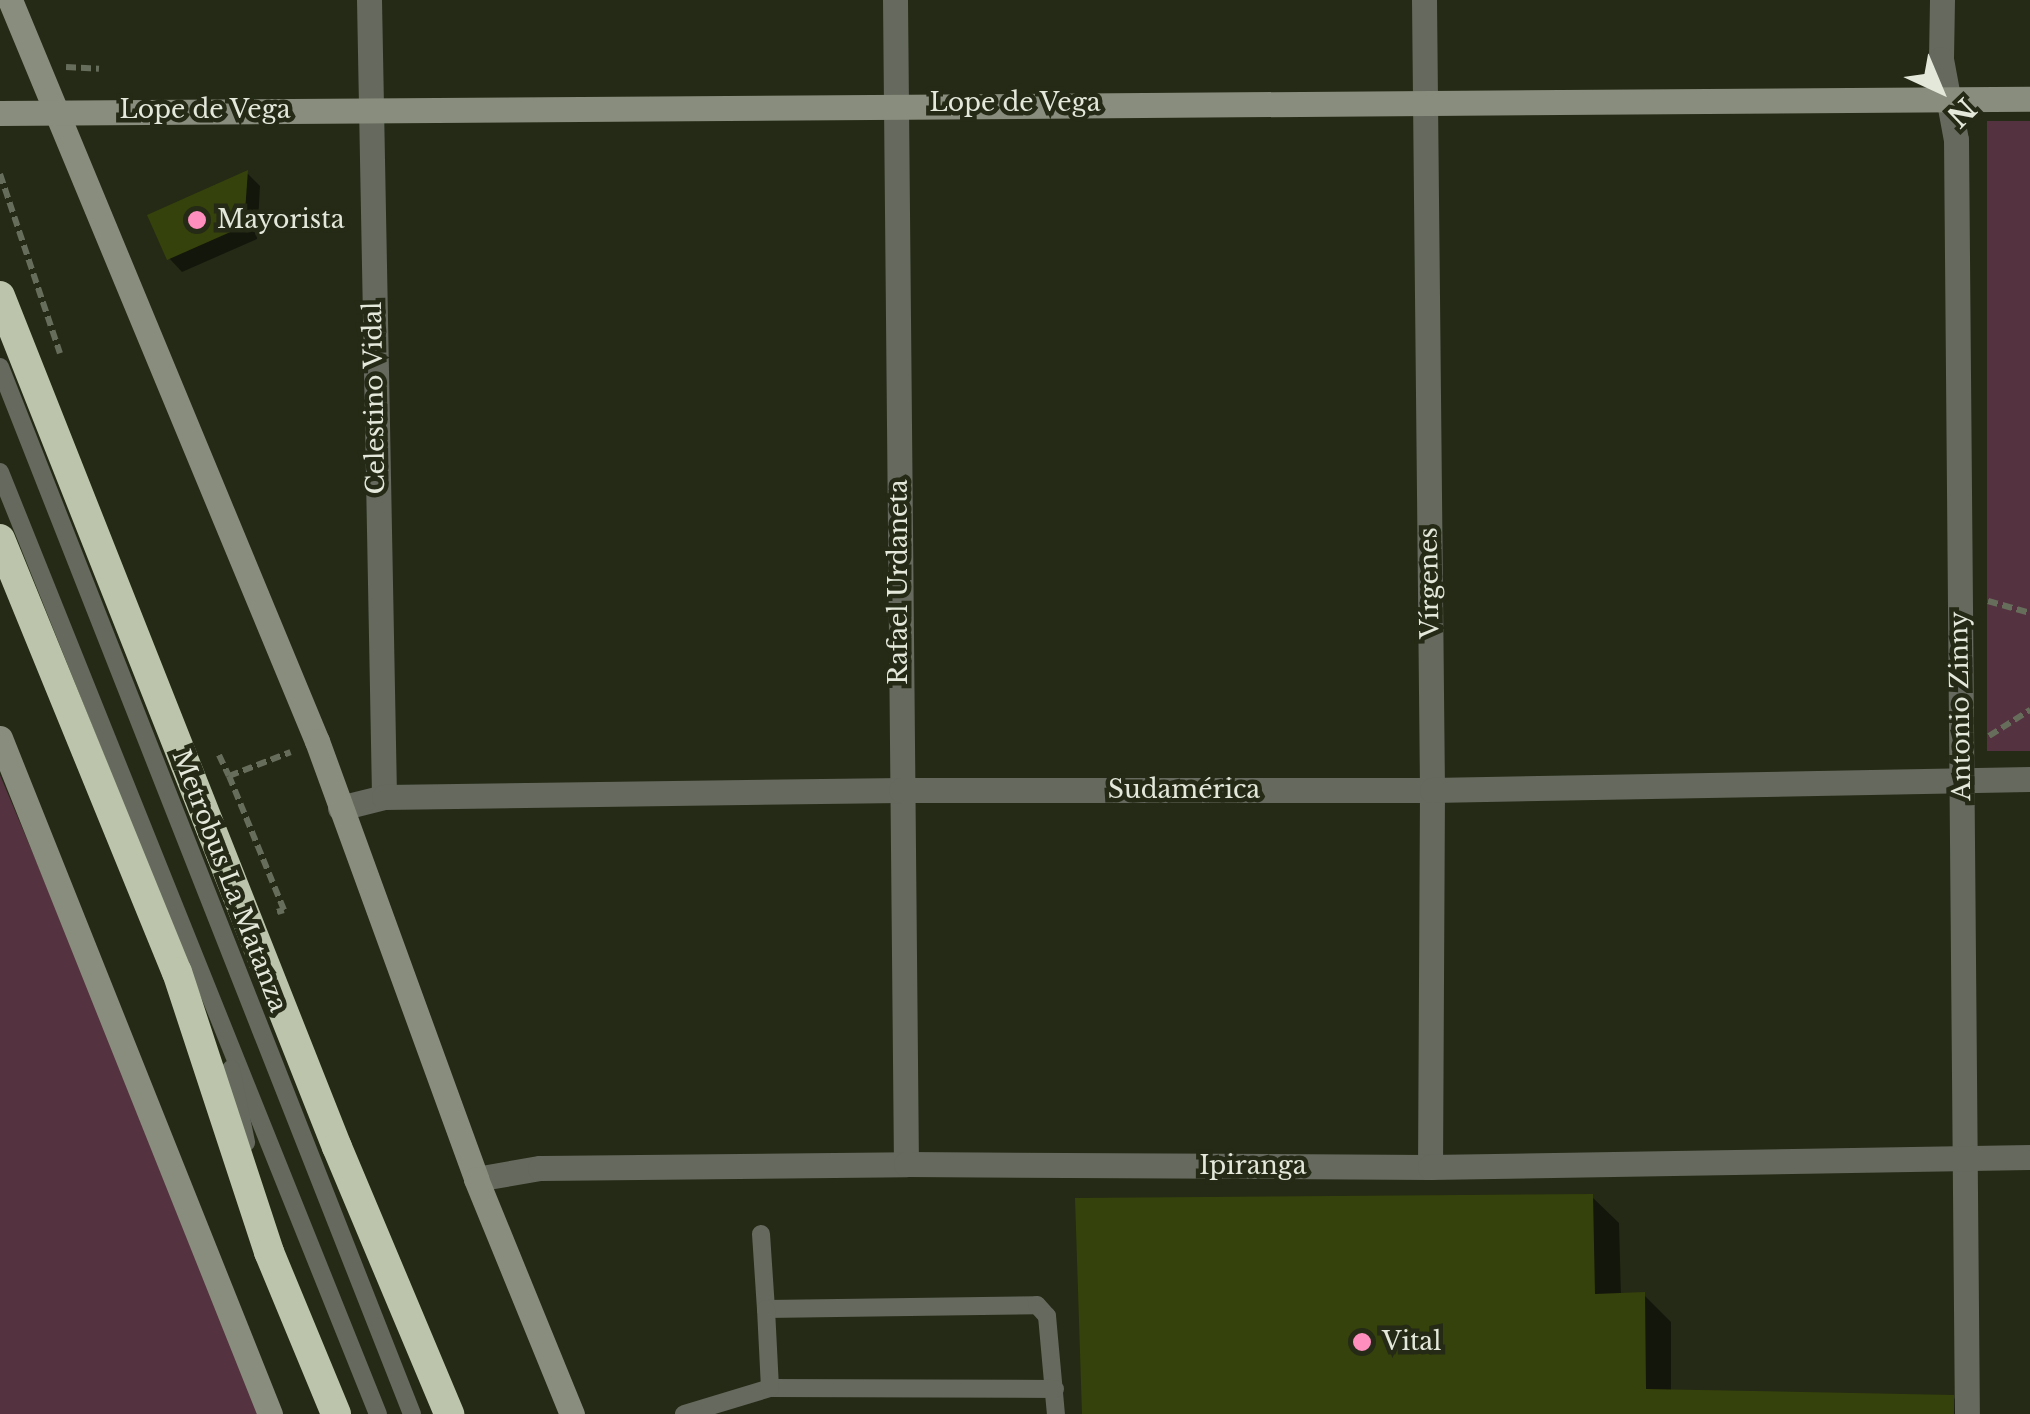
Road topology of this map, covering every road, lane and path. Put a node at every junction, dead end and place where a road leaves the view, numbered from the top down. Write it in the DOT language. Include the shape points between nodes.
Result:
graph roads {
  1 [pos="10,0"];
  2 [pos="369,0"];
  3 [pos="894,0"];
  4 [pos="1424,0"];
  5 [pos="1942,0"];
  6 [pos="1950,100"];
  7 [pos="2030,100"];
  8 [pos="1425,103"];
  9 [pos="895,104"];
  10 [pos="370,110"];
  11 [pos="52,111"];
  12 [pos="0,113"];
  13 [pos="0,174"];
  14 [pos="0,296"];
  15 [pos="61,356"];
  16 [pos="0,366"];
  17 [pos="0,472"];
  18 [pos="0,539"];
  19 [pos="1960,592"];
  20 [pos="2030,613"];
  21 [pos="2030,710"];
  22 [pos="0,738"];
  23 [pos="317,741"];
  24 [pos="214,744"];
  25 [pos="1962,749"];
  26 [pos="230,776"];
  27 [pos="1962,780"];
  28 [pos="2030,780"];
  29 [pos="901,790"];
  30 [pos="1432,790"];
  31 [pos="384,797"];
  32 [pos="340,808"];
  33 [pos="284,910"];
  34 [pos="219,1010"];
  35 [pos="2030,1156"];
  36 [pos="1967,1158"];
  37 [pos="906,1164"];
  38 [pos="1430,1167"];
  39 [pos="476,1179"];
  40 [pos="761,1234"];
  41 [pos="269,1252"];
  42 [pos="766,1309"];
  43 [pos="770,1388"];
  44 [pos="1055,1389"];
  45 [pos="270,1414"];
  46 [pos="336,1414"];
  47 [pos="378,1414"];
  48 [pos="412,1414"];
  49 [pos="449,1414"];
  50 [pos="572,1414"];
  51 [pos="683,1414"];
  52 [pos="1056,1414"];
  53 [pos="1967,1414"];
  1 -- 11 [label="street"];
  2 -- 10 [label="street, Celestino Vidal"];
  3 -- 9 [label="street, Rafael Urdaneta"];
  4 -- 8 [label="street, Vírgenes"];
  5 -- 6 [label="street, Antonio Zinny"];
  6 -- 7 [label="street, Lope de Vega"];
  6 -- 8 [label="street, Lope de Vega"];
  6 -- 19 [label="street, Antonio Zinny" via="1956,140"];
  8 -- 9 [label="street, Lope de Vega"];
  8 -- 30 [label="street, Vírgenes"];
  9 -- 10 [label="street, Lope de Vega"];
  9 -- 29 [label="street, Rafael Urdaneta"];
  10 -- 11 [label="street, Lope de Vega"];
  10 -- 31 [label="street, Celestino Vidal"];
  11 -- 12 [label="street, Lope de Vega"];
  11 -- 23 [label="street"];
  13 -- 15 [label="path"];
  14 -- 49 [label="highway"];
  16 -- 48 [label="lane, Metrobus La Matanza"];
  17 -- 34 [label="lane"];
  18 -- 41 [label="highway" via="177,972"];
  19 -- 20 [label="path"];
  19 -- 25 [label="street, Antonio Zinny"];
  21 -- 25 [label="path"];
  22 -- 45 [label="street"];
  23 -- 26 [label="path"];
  23 -- 32 [label="street"];
  24 -- 26 [label="path"];
  25 -- 27 [label="street, Antonio Zinny"];
  26 -- 33 [label="path"];
  27 -- 28 [label="street, Sudamérica"];
  27 -- 30 [label="street, Sudamérica"];
  27 -- 36 [label="street, Antonio Zinny"];
  29 -- 30 [label="street, Sudamérica"];
  29 -- 31 [label="street, Sudamérica"];
  29 -- 37 [label="street, Rafael Urdaneta"];
  30 -- 38 [label="street, Vírgenes"];
  31 -- 32 [label="street, Sudamérica"];
  32 -- 39 [label="street"];
  34 -- 41 [label="lane"];
  34 -- 47 [label="lane"];
  35 -- 36 [label="street, Ipiranga"];
  36 -- 38 [label="street, Ipiranga"];
  36 -- 53 [label="street, Antonio Zinny"];
  37 -- 38 [label="street, Ipiranga"];
  37 -- 39 [label="street, Ipiranga" via="540,1168"];
  39 -- 50 [label="street"];
  40 -- 42 [label="lane"];
  41 -- 46 [label="highway"];
  42 -- 43 [label="lane"];
  42 -- 44 [label="lane" via="1038,1304 1047,1316"];
  43 -- 44 [label="lane"];
  43 -- 51 [label="lane"];
  44 -- 52 [label="lane"];
}
